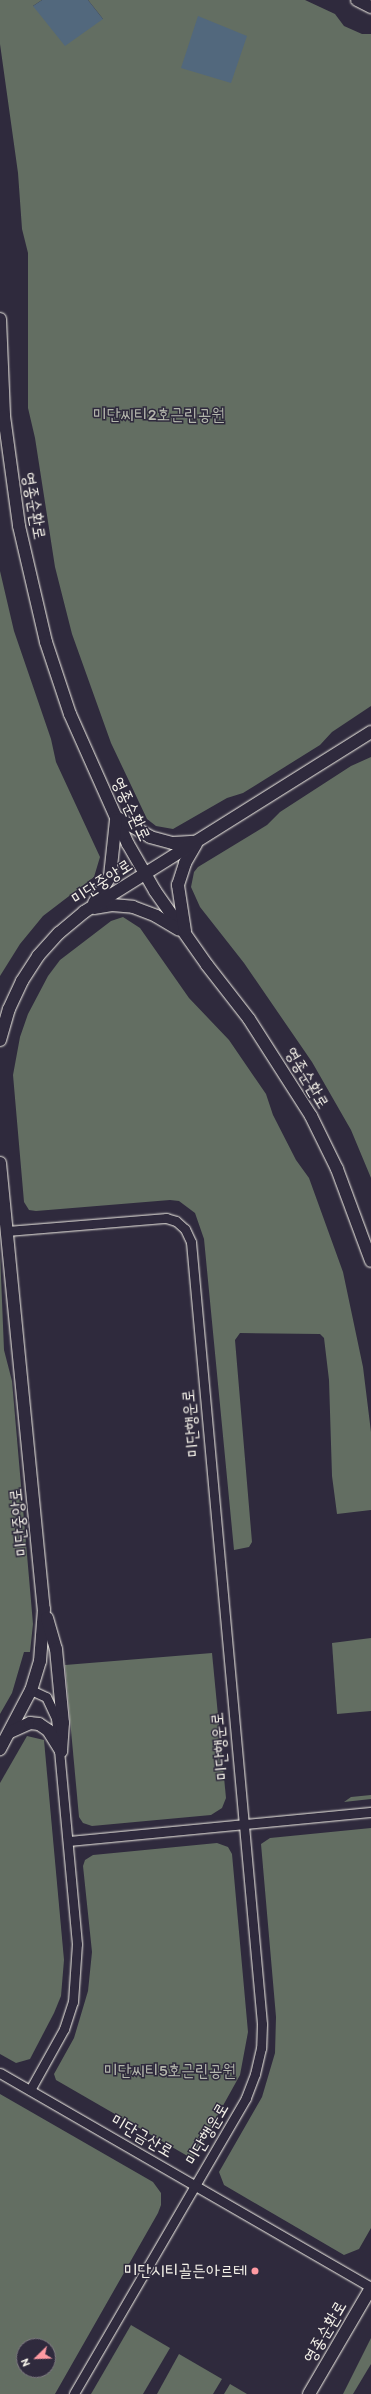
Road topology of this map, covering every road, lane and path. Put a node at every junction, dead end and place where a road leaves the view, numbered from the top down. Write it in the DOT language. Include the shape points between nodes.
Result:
graph roads {
  1 [pos="357,0"];
  2 [pos="371,7"];
  3 [pos="0,319"];
  4 [pos="371,732"];
  5 [pos="116,817"];
  6 [pos="198,841"];
  7 [pos="145,874"];
  8 [pos="89,909"];
  9 [pos="186,936"];
  10 [pos="0,1040"];
  11 [pos="0,1163"];
  12 [pos="7,1230"];
  13 [pos="371,1261"];
  14 [pos="44,1609"];
  15 [pos="31,1690"];
  16 [pos="9,1733"];
  17 [pos="0,1749"];
  18 [pos="61,1751"];
  19 [pos="371,1812"];
  20 [pos="243,1826"];
  21 [pos="68,1841"];
  22 [pos="0,2073"];
  23 [pos="30,2090"];
  24 [pos="195,2186"];
  25 [pos="371,2287"];
  26 [pos="74,2394"];
  27 [pos="309,2394"];
  1 -- 2 [label="street"];
  3 -- 5 [label="street, 영종순환로" via="2,402 11,481 36,605 70,714"];
  4 -- 6 [label="street, 미단중앙로"];
  5 -- 6 [label="street" via="138,832 163,841"];
  5 -- 7 [label="street, 영종순환로"];
  5 -- 8 [label="street" via="115,848 110,876"];
  6 -- 7 [label="street, 미단중앙로"];
  6 -- 9 [label="street" via="185,863 178,885"];
  7 -- 8 [label="street, 미단중앙로"];
  7 -- 9 [label="street, 영종순환로"];
  8 -- 9 [label="street" via="125,905 141,909 170,923"];
  8 -- 10 [label="street, 미단중앙로" via="38,956 22,981 9,1009"];
  9 -- 13 [label="street, 영종순환로" via="249,1019 312,1116 337,1169"];
  11 -- 12 [label="street, 미단중앙로"];
  12 -- 14 [label="street, 미단중앙로"];
  12 -- 20 [label="street, 미단행운로" via="166,1218 176,1221 185,1229 191,1242"];
  14 -- 15 [label="street, 미단중앙로" via="40,1661"];
  14 -- 18 [label="street" via="56,1649 63,1711"];
  15 -- 16 [label="street, 미단중앙로"];
  15 -- 18 [label="street" via="46,1697 54,1710"];
  16 -- 17 [label="street, 미단중앙로"];
  16 -- 18 [label="street" via="30,1723 39,1724 48,1730"];
  18 -- 21 [label="street"];
  19 -- 20 [label="street"];
  20 -- 21 [label="street"];
  20 -- 24 [label="street, 미단행운로" via="260,2006 261,2048 246,2098"];
  21 -- 23 [label="street" via="77,1944 73,2002 64,2029"];
  22 -- 23 [label="street, 미단금산로"];
  23 -- 24 [label="street, 미단금산로"];
  24 -- 25 [label="street, 미단금산로"];
  24 -- 26 [label="street, 미단행운로"];
  25 -- 27 [label="street, 영종순환로"];
}
